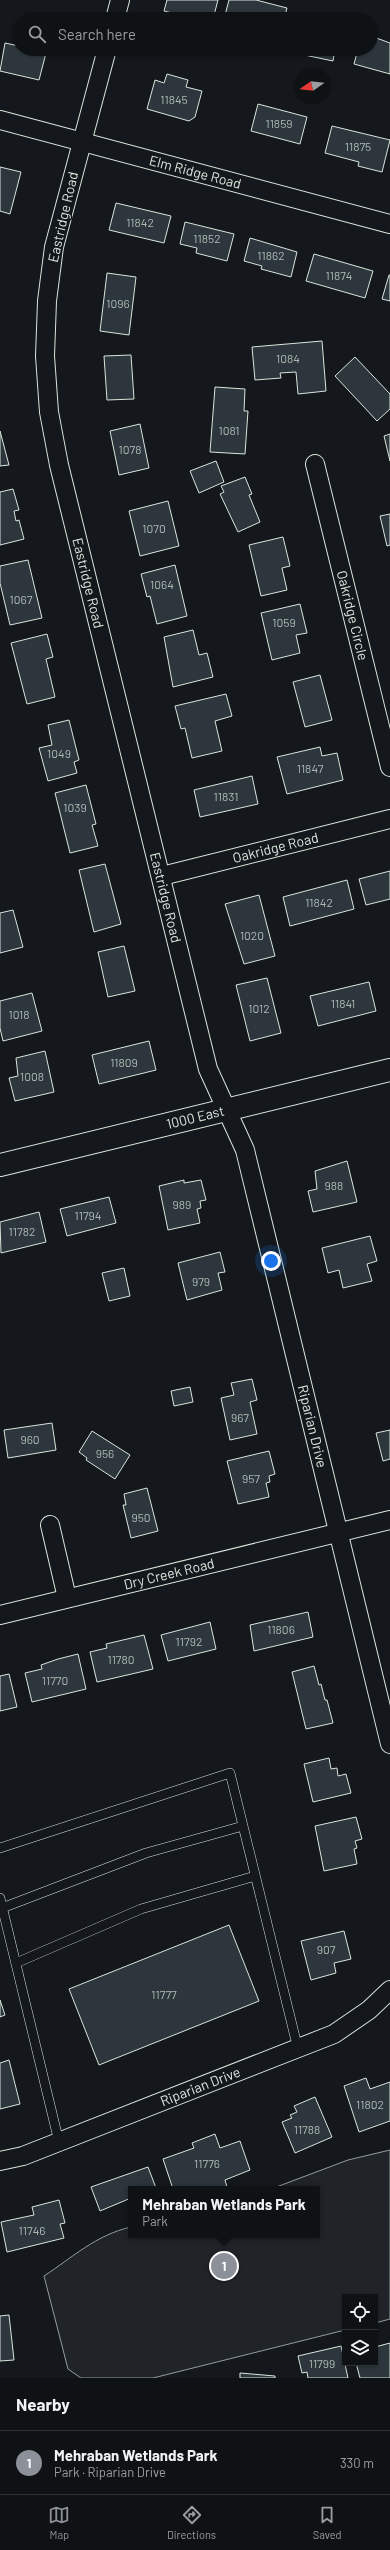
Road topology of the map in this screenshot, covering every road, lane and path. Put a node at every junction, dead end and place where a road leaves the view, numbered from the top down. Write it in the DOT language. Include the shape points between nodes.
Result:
graph roads {
  1 [pos="120,0"];
  2 [pos="117,12"];
  3 [pos="104,56"];
  4 [pos="0,120"];
  5 [pos="82,141"];
  6 [pos="390,224"];
  7 [pos="315,464"];
  8 [pos="390,767"];
  9 [pos="390,819"];
  10 [pos="162,876"];
  11 [pos="390,1070"];
  12 [pos="227,1110"];
  13 [pos="0,1165"];
  14 [pos="390,1520"];
  15 [pos="50,1525"];
  16 [pos="338,1532"];
  17 [pos="67,1598"];
  18 [pos="0,1615"];
  19 [pos="390,1744"];
  20 [pos="243,1826"];
  21 [pos="0,1848"];
  22 [pos="255,1876"];
  23 [pos="0,1898"];
  24 [pos="2,1908"];
  25 [pos="16,1963"];
  26 [pos="390,1990"];
  27 [pos="298,2049"];
  28 [pos="59,2142"];
  29 [pos="0,2161"];
  1 -- 2 [label="street"];
  3 -- 5 [label="street, Eastridge Road"];
  4 -- 5 [label="street, Elm Ridge Road"];
  5 -- 6 [label="street, Elm Ridge Road"];
  5 -- 10 [label="street, Eastridge Road" via="54,247 47,301 45,356 49,412 59,465"];
  7 -- 8 [label="street, Oakridge Circle"];
  9 -- 10 [label="street, Oakridge Road"];
  10 -- 12 [label="street, Eastridge Road" via="208,1069"];
  11 -- 12 [label="street, 1000 East"];
  12 -- 13 [label="street, 1000 East"];
  12 -- 16 [label="street, Riparian Drive" via="245,1150"];
  14 -- 16 [label="street, Dry Creek Road"];
  15 -- 17 [label="street"];
  16 -- 17 [label="street, Dry Creek Road"];
  16 -- 19 [label="street, Riparian Drive"];
  17 -- 18 [label="street, Dry Creek Road"];
  20 -- 21 [label="lane" via="230,1773"];
  20 -- 22 [label="lane"];
  20 -- 24 [label="lane" via="146,1853"];
  22 -- 25 [label="lane" via="141,1909"];
  22 -- 27 [label="lane"];
  23 -- 24 [label="lane"];
  24 -- 25 [label="lane"];
  25 -- 28 [label="lane"];
  26 -- 27 [label="street, Riparian Drive" via="369,2010 334,2034"];
  27 -- 28 [label="street, Riparian Drive"];
  28 -- 29 [label="street, Riparian Drive" via="23,2156"];
}
